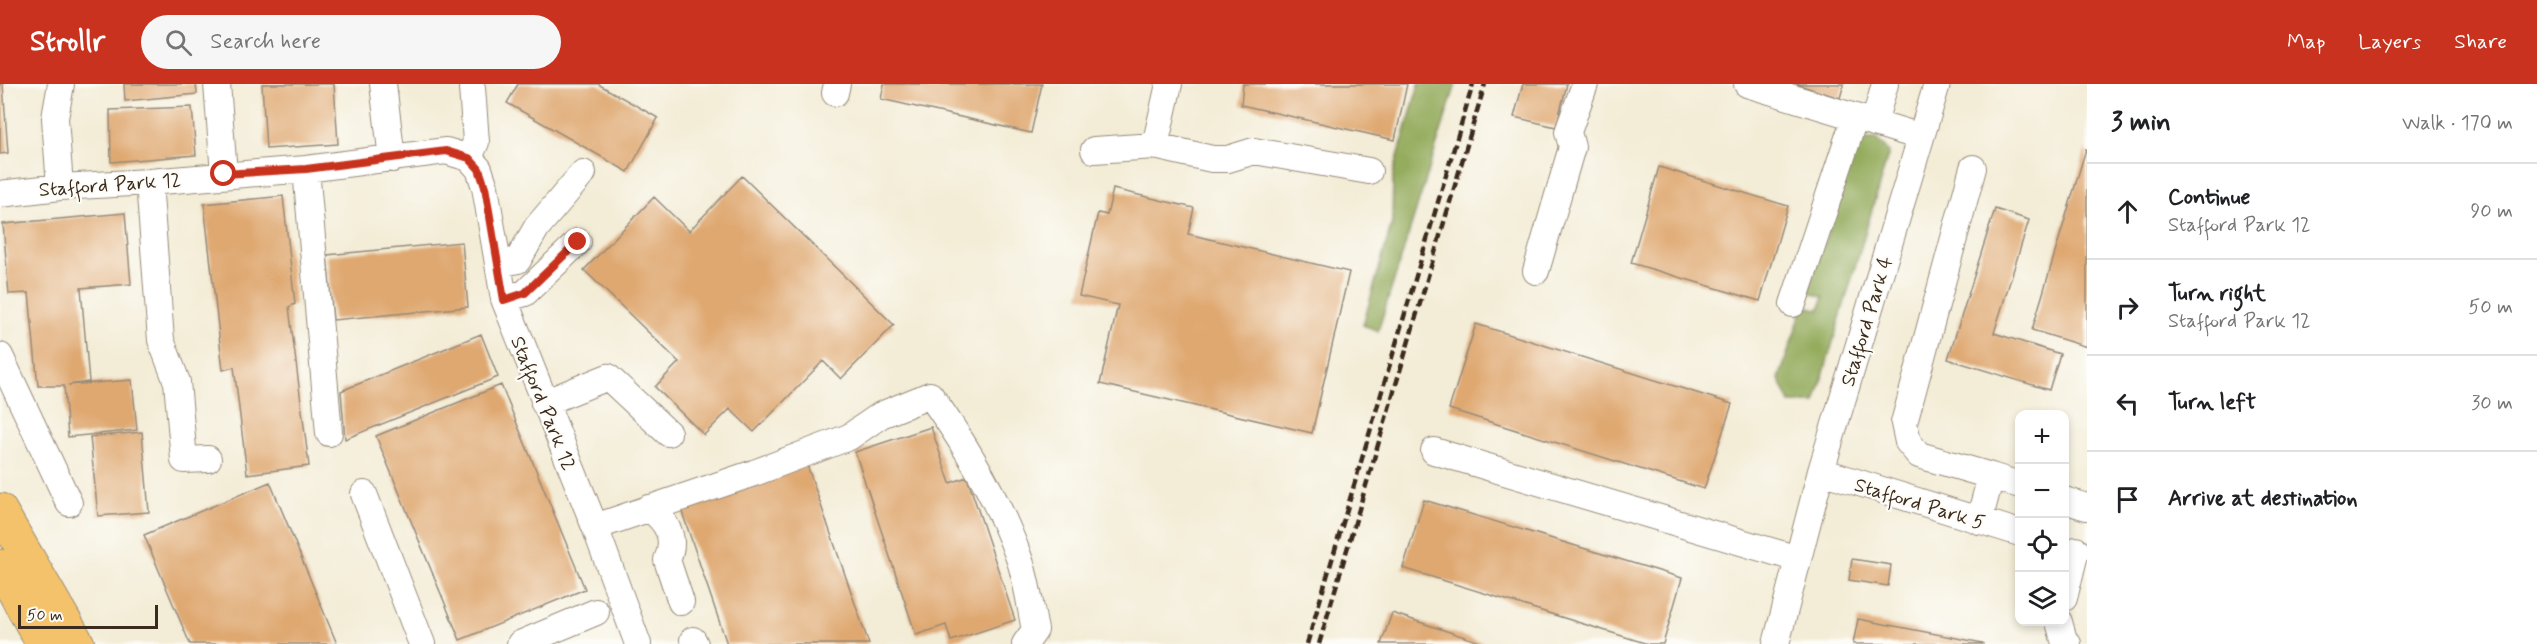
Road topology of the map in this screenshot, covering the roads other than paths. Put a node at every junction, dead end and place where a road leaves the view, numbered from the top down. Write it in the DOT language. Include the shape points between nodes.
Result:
graph roads {
  1 [pos="61,84"];
  2 [pos="217,84"];
  3 [pos="383,84"];
  4 [pos="1169,84"];
  5 [pos="1585,84"];
  6 [pos="1747,84"];
  7 [pos="1885,84"];
  8 [pos="1938,84"];
  9 [pos="472,88"];
  10 [pos="1864,120"];
  11 [pos="1921,137"];
  12 [pos="1155,146"];
  13 [pos="1095,150"];
  14 [pos="469,158"];
  15 [pos="392,159"];
  16 [pos="1973,168"];
  17 [pos="306,169"];
  18 [pos="1370,171"];
  19 [pos="583,173"];
  20 [pos="224,174"];
  21 [pos="149,182"];
  22 [pos="60,187"];
  23 [pos="0,194"];
  24 [pos="578,242"];
  25 [pos="498,264"];
  26 [pos="1536,271"];
  27 [pos="504,300"];
  28 [pos="1793,304"];
  29 [pos="0,356"];
  30 [pos="544,403"];
  31 [pos="329,433"];
  32 [pos="668,433"];
  33 [pos="1434,451"];
  34 [pos="208,459"];
  35 [pos="1821,471"];
  36 [pos="1991,476"];
  37 [pos="2015,484"];
  38 [pos="364,494"];
  39 [pos="2069,502"];
  40 [pos="69,503"];
  41 [pos="2087,507"];
  42 [pos="649,508"];
  43 [pos="0,510"];
  44 [pos="1978,521"];
  45 [pos="595,527"];
  46 [pos="2015,532"];
  47 [pos="2076,550"];
  48 [pos="1798,558"];
  49 [pos="0,566"];
  50 [pos="2069,578"];
  51 [pos="681,602"];
  52 [pos="596,612"];
  53 [pos="2060,626"];
  54 [pos="43,644"];
  55 [pos="78,644"];
  56 [pos="422,644"];
  57 [pos="520,644"];
  58 [pos="638,644"];
  59 [pos="1025,644"];
  60 [pos="1776,644"];
  61 [pos="2068,644"];
  1 -- 22 [label="street" via="55,118"];
  2 -- 20 [label="street"];
  3 -- 15 [label="street"];
  4 -- 12 [label="street"];
  5 -- 26 [label="street" via="1568,132 1572,147"];
  6 -- 10 [label="street"];
  7 -- 10 [label="street"];
  8 -- 11 [label="street, Stafford Park 4"];
  9 -- 14 [label="street" via="476,142"];
  10 -- 11 [label="street"];
  10 -- 28 [label="street"];
  11 -- 35 [label="street, Stafford Park 4"];
  12 -- 13 [label="street"];
  12 -- 18 [label="street" via="1212,159 1254,151"];
  14 -- 15 [label="street, Stafford Park 12" via="446,151"];
  14 -- 25 [label="street, Stafford Park 12" via="479,169 485,187"];
  15 -- 17 [label="street, Stafford Park 12"];
  16 -- 36 [label="street" via="1904,423 1908,442 1919,455"];
  17 -- 20 [label="street, Stafford Park 12"];
  17 -- 31 [label="street"];
  19 -- 25 [label="street" via="537,227 519,260"];
  20 -- 21 [label="street, Stafford Park 12"];
  21 -- 22 [label="street, Stafford Park 12"];
  21 -- 34 [label="street" via="161,340 177,382 184,460"];
  22 -- 23 [label="street, Stafford Park 12"];
  24 -- 27 [label="street" via="525,293"];
  25 -- 27 [label="street, Stafford Park 12"];
  27 -- 30 [label="street, Stafford Park 12"];
  29 -- 40 [label="street"];
  30 -- 32 [label="street" via="608,377"];
  30 -- 45 [label="street, Stafford Park 12"];
  33 -- 48 [label="street"];
  35 -- 44 [label="street, Stafford Park 5"];
  35 -- 48 [label="street, Stafford Park 4"];
  36 -- 37 [label="street"];
  36 -- 44 [label="street"];
  38 -- 56 [label="street"];
  39 -- 41 [label="street"];
  42 -- 45 [label="street"];
  42 -- 51 [label="street" via="669,528 672,549 667,560"];
  42 -- 59 [label="street" via="849,437 881,415 930,395 994,497 1019,559 1035,630"];
  43 -- 55 [label="highway"];
  44 -- 46 [label="street, Stafford Park 5"];
  45 -- 58 [label="street, Stafford Park 12"];
  47 -- 50 [label="street"];
  48 -- 60 [label="street, Stafford Park 4"];
  49 -- 54 [label="highway"];
  52 -- 57 [label="street"];
  53 -- 61 [label="street"];
}
